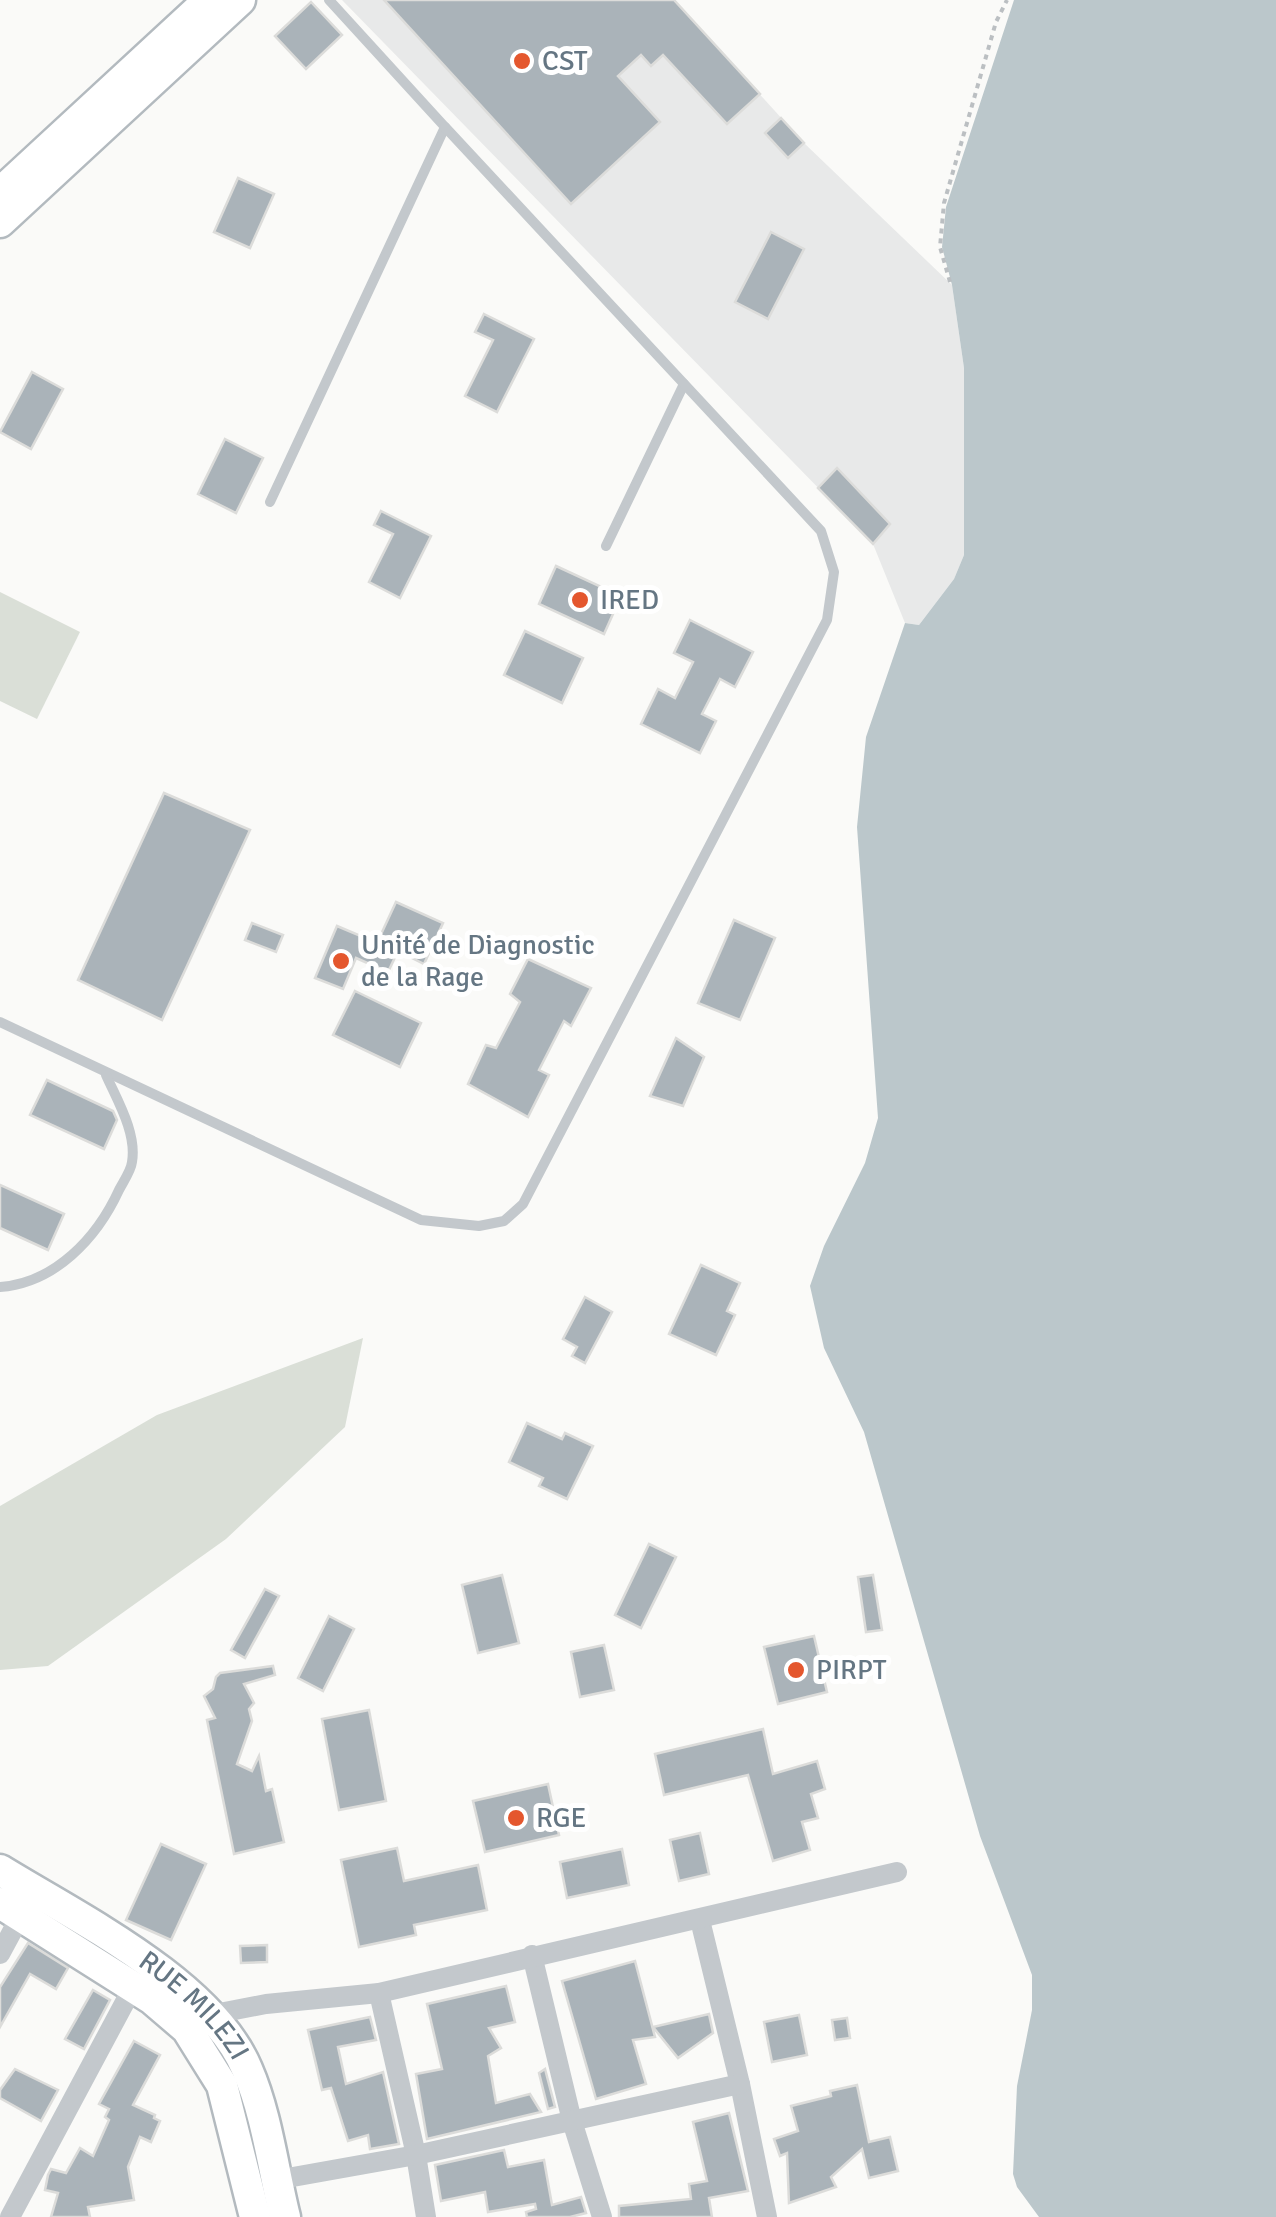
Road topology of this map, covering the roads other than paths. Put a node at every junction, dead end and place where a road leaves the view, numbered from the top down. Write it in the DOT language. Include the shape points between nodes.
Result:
graph roads {
  1 [pos="209,0"];
  2 [pos="240,0"];
  3 [pos="329,0"];
  4 [pos="446,127"];
  5 [pos="0,194"];
  6 [pos="0,222"];
  7 [pos="684,384"];
  8 [pos="270,502"];
  9 [pos="606,546"];
  10 [pos="0,1022"];
  11 [pos="105,1074"];
  12 [pos="0,1287"];
  13 [pos="0,1870"];
  14 [pos="897,1872"];
  15 [pos="10,1909"];
  16 [pos="700,1920"];
  17 [pos="0,1954"];
  18 [pos="532,1956"];
  19 [pos="134,1987"];
  20 [pos="379,1993"];
  21 [pos="198,2022"];
  22 [pos="740,2084"];
  23 [pos="572,2121"];
  24 [pos="416,2155"];
  25 [pos="276,2180"];
  26 [pos="10,2217"];
  27 [pos="255,2217"];
  28 [pos="284,2217"];
  29 [pos="426,2217"];
  30 [pos="602,2217"];
  31 [pos="767,2217"];
  1 -- 5 [label="street"];
  2 -- 6 [label="street"];
  3 -- 4 [label="lane"];
  4 -- 7 [label="lane"];
  4 -- 8 [label="lane"];
  7 -- 9 [label="lane"];
  7 -- 11 [label="lane" via="822,532 834,572 826,620 524,1204 504,1221 479,1226 421,1220"];
  10 -- 11 [label="lane"];
  11 -- 12 [label="lane" via="128,1126 132,1162 108,1215 81,1249 35,1280"];
  13 -- 21 [label="street, RUE MILEZI" via="179,1986"];
  14 -- 16 [label="street"];
  15 -- 17 [label="street"];
  15 -- 19 [label="street, RUE MILEZI"];
  16 -- 18 [label="street"];
  16 -- 22 [label="street"];
  18 -- 20 [label="street"];
  18 -- 23 [label="street"];
  19 -- 21 [label="street, RUE MILEZI"];
  19 -- 26 [label="street"];
  20 -- 21 [label="street" via="266,2004"];
  20 -- 24 [label="street"];
  21 -- 25 [label="street, RUE MILEZI" via="232,2042 247,2068"];
  21 -- 27 [label="street, RUE MILEZI" via="222,2084"];
  22 -- 23 [label="street"];
  22 -- 31 [label="street"];
  23 -- 24 [label="street"];
  23 -- 30 [label="street"];
  24 -- 25 [label="street"];
  24 -- 29 [label="street"];
  25 -- 28 [label="street, RUE MILEZI"];
}
